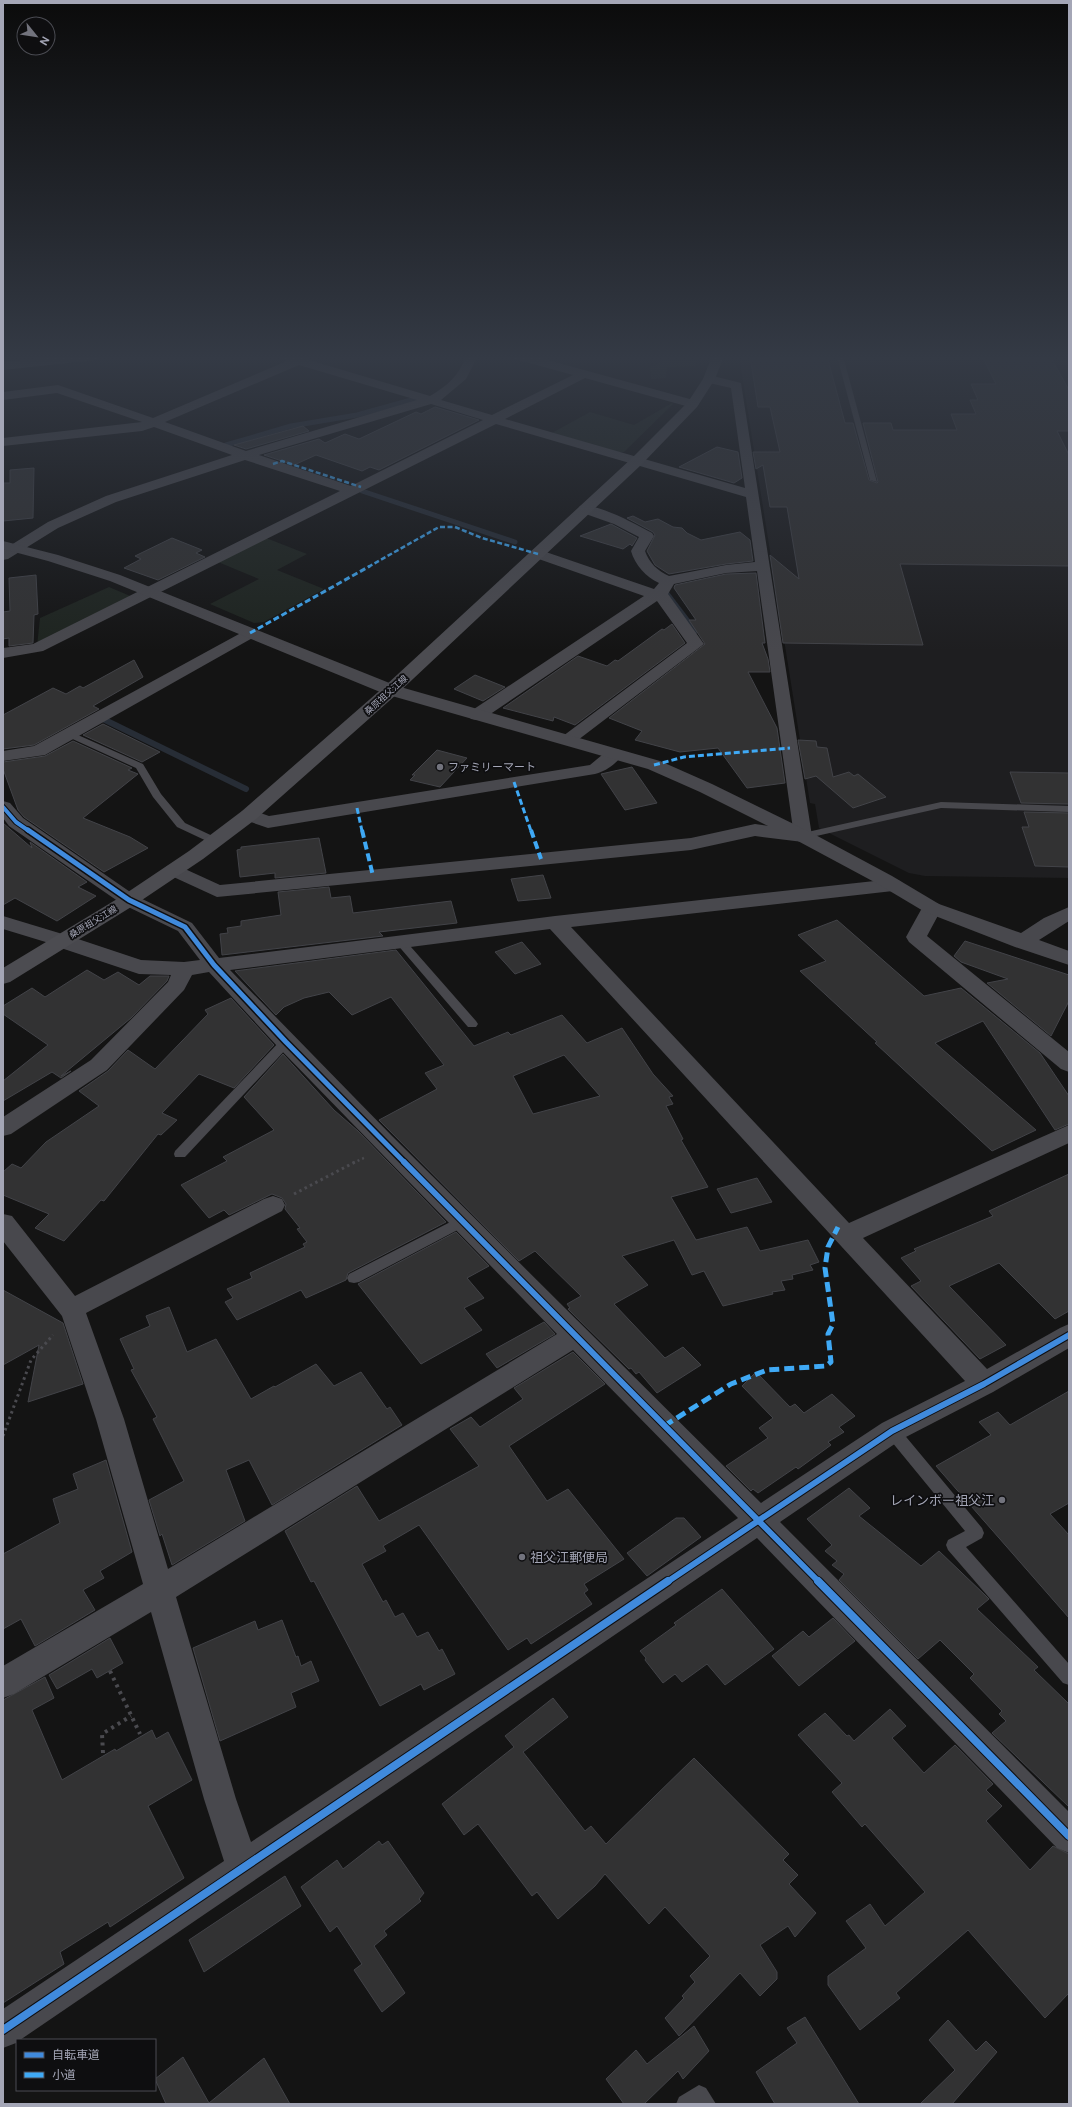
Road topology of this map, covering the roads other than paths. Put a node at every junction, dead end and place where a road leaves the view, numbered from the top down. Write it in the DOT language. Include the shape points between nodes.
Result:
graph roads {
  1 [pos="425,454"];
  2 [pos="611,454"];
  3 [pos="644,454"];
  4 [pos="747,454"];
  5 [pos="867,454"];
  6 [pos="246,455"];
  7 [pos="636,462"];
  8 [pos="874,480"];
  9 [pos="353,491"];
  10 [pos="753,495"];
  11 [pos="585,509"];
  12 [pos="7,550"];
  13 [pos="538,554"];
  14 [pos="764,566"];
  15 [pos="668,581"];
  16 [pos="151,592"];
  17 [pos="656,595"];
  18 [pos="250,633"];
  19 [pos="3,653"];
  20 [pos="391,690"];
  21 [pos="477,715"];
  22 [pos="69,734"];
  23 [pos="568,739"];
  24 [pos="614,754"];
  25 [pos="3,756"];
  26 [pos="3,807"];
  27 [pos="1069,809"];
  28 [pos="249,815"];
  29 [pos="803,836"];
  30 [pos="215,841"];
  31 [pos="174,870"];
  32 [pos="893,885"];
  33 [pos="129,900"];
  34 [pos="932,908"];
  35 [pos="1069,913"];
  36 [pos="3,922"];
  37 [pos="555,922"];
  38 [pos="62,941"];
  39 [pos="400,941"];
  40 [pos="1022,942"];
  41 [pos="1069,958"];
  42 [pos="214,965"];
  43 [pos="184,970"];
  44 [pos="3,977"];
  45 [pos="472,1024"];
  46 [pos="286,1042"];
  47 [pos="1069,1064"];
  48 [pos="3,1128"];
  49 [pos="1069,1133"];
  50 [pos="180,1154"];
  51 [pos="272,1205"];
  52 [pos="462,1221"];
  53 [pos="3,1223"];
  54 [pos="846,1235"];
  55 [pos="354,1278"];
  56 [pos="73,1310"];
  57 [pos="575,1336"];
  58 [pos="1069,1336"];
  59 [pos="984,1384"];
  60 [pos="892,1432"];
  61 [pos="758,1522"];
  62 [pos="159,1591"];
  63 [pos="1069,1677"];
  64 [pos="3,1683"];
  65 [pos="1069,1836"];
  66 [pos="243,1868"];
  67 [pos="3,2030"];
  68 [pos="686,2104"];
  69 [pos="706,2104"];
  1 -- 9 [label="street"];
  2 -- 7 [label="street"];
  3 -- 7 [label="main road, 桑原祖父江線"];
  4 -- 10 [label="street"];
  5 -- 8 [label="lane"];
  6 -- 9 [label="street"];
  6 -- 12 [label="street" via="111,499 53,525"];
  7 -- 10 [label="street"];
  7 -- 11 [label="main road, 桑原祖父江線"];
  9 -- 16 [label="street"];
  10 -- 14 [label="street"];
  11 -- 13 [label="main road, 桑原祖父江線"];
  11 -- 15 [label="street" via="618,521 647,536 638,551 640,560 660,579"];
  12 -- 16 [label="street" via="81,566"];
  13 -- 17 [label="street"];
  13 -- 20 [label="main road, 桑原祖父江線"];
  14 -- 15 [label="street" via="726,569"];
  14 -- 29 [label="street"];
  15 -- 17 [label="street" via="663,590"];
  16 -- 18 [label="street"];
  16 -- 19 [label="street" via="37,648"];
  17 -- 21 [label="street"];
  17 -- 23 [label="street" via="662,597 696,644"];
  18 -- 20 [label="street"];
  18 -- 22 [label="street"];
  20 -- 21 [label="street"];
  20 -- 28 [label="main road, 桑原祖父江線"];
  21 -- 23 [label="street"];
  22 -- 25 [label="street" via="39,750"];
  22 -- 30 [label="lane" via="140,766 157,795 181,825"];
  23 -- 24 [label="street"];
  24 -- 28 [label="street" via="595,769 268,822"];
  24 -- 29 [label="street" via="654,765"];
  26 -- 33 [label="street" via="16,822"];
  27 -- 29 [label="lane" via="941,805"];
  28 -- 30 [label="main road, 桑原祖父江線"];
  29 -- 31 [label="street" via="755,830 691,844 217,891"];
  29 -- 32 [label="street"];
  30 -- 31 [label="main road, 桑原祖父江線"];
  31 -- 33 [label="main road, 桑原祖父江線"];
  32 -- 34 [label="street"];
  32 -- 37 [label="street"];
  33 -- 38 [label="main road, 桑原祖父江線"];
  33 -- 42 [label="street" via="185,927"];
  34 -- 40 [label="street"];
  34 -- 47 [label="street" via="916,937"];
  35 -- 40 [label="street"];
  36 -- 38 [label="street"];
  37 -- 39 [label="street"];
  37 -- 54 [label="street"];
  38 -- 43 [label="street" via="139,967"];
  38 -- 44 [label="main road, 桑原祖父江線"];
  39 -- 42 [label="street"];
  39 -- 45 [label="lane"];
  40 -- 41 [label="street"];
  42 -- 43 [label="street"];
  42 -- 46 [label="street"];
  43 -- 48 [label="street" via="177,985 99,1065"];
  46 -- 50 [label="lane"];
  46 -- 52 [label="street"];
  49 -- 54 [label="street"];
  51 -- 56 [label="street"];
  52 -- 55 [label="lane"];
  52 -- 57 [label="street"];
  53 -- 56 [label="street"];
  54 -- 59 [label="street"];
  56 -- 62 [label="street" via="110,1419"];
  57 -- 61 [label="street"];
  57 -- 62 [label="street"];
  58 -- 59 [label="street"];
  59 -- 60 [label="street"];
  60 -- 61 [label="street"];
  60 -- 63 [label="lane" via="976,1533 954,1545"];
  61 -- 65 [label="street"];
  61 -- 66 [label="street"];
  62 -- 64 [label="street"];
  62 -- 66 [label="street"];
  66 -- 67 [label="street"];
  68 -- 69 [label="lane" via="699,2095"];
}
